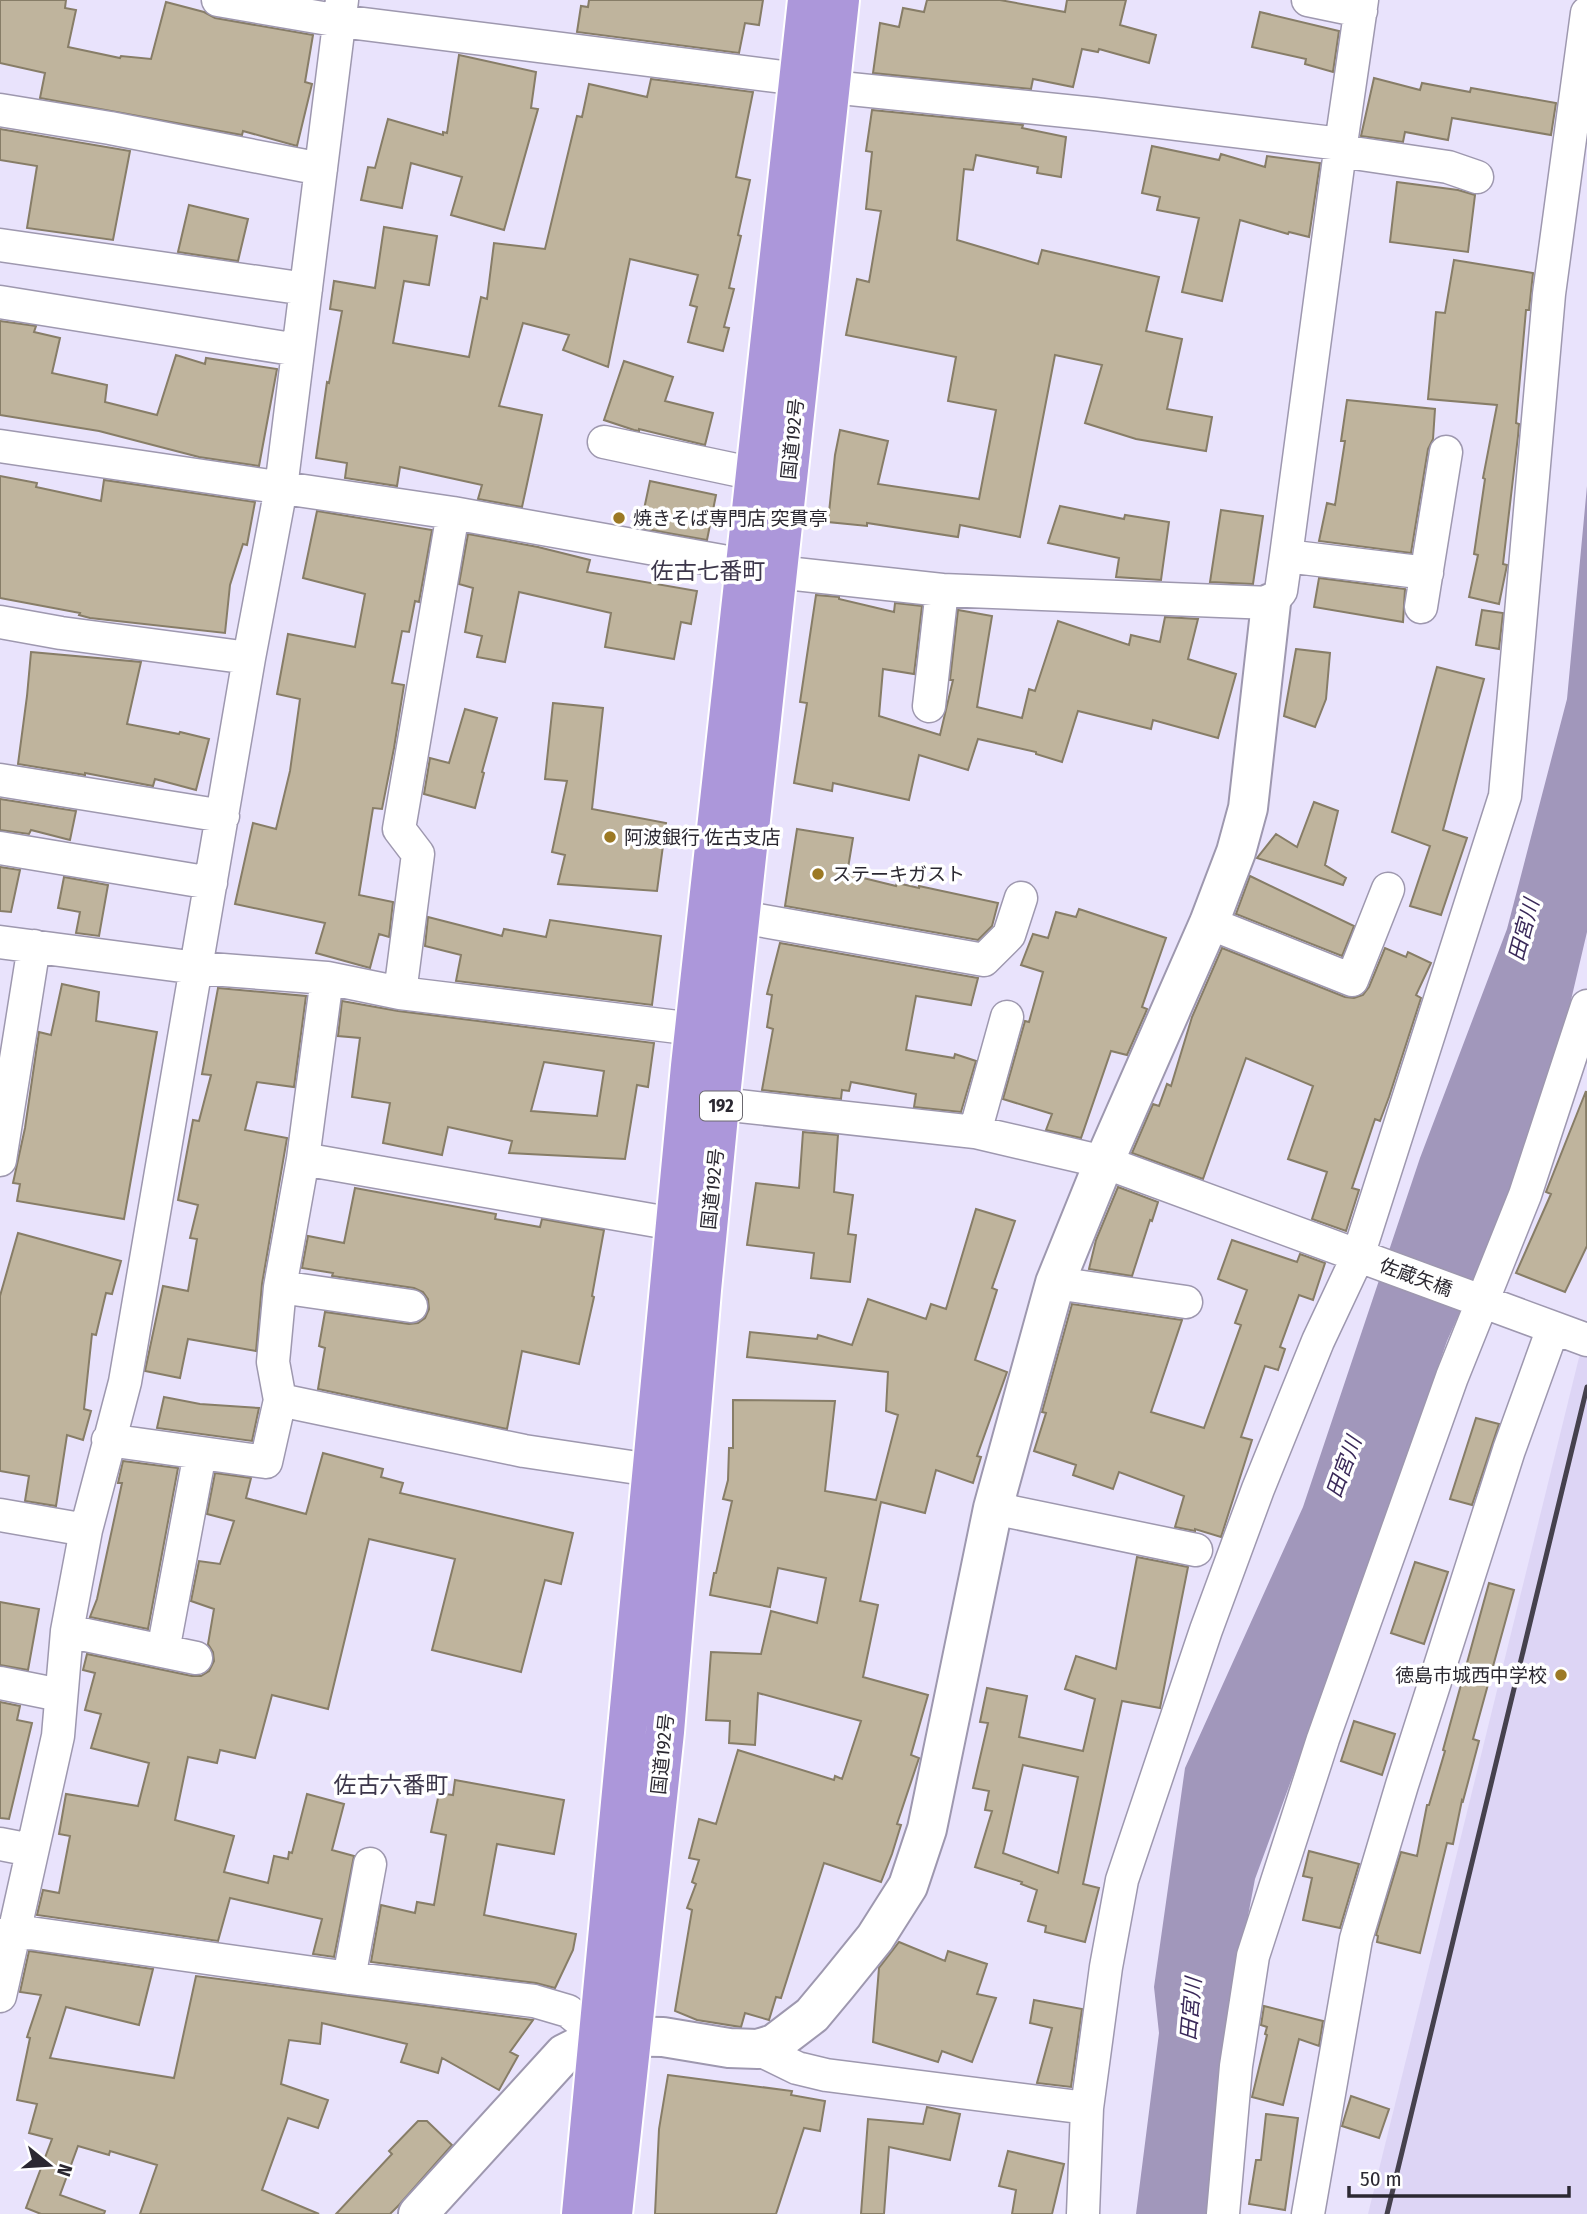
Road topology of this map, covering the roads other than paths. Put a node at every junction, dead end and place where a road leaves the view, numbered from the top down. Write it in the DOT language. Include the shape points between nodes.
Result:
graph roads {
  1 [pos="218,0"];
  2 [pos="807,0"];
  3 [pos="840,0"];
  4 [pos="1308,0"];
  5 [pos="1361,5"];
  6 [pos="341,10"];
  7 [pos="1587,13"];
  8 [pos="815,83"];
  9 [pos="0,110"];
  10 [pos="1340,148"];
  11 [pos="321,169"];
  12 [pos="1477,177"];
  13 [pos="0,245"];
  14 [pos="306,289"];
  15 [pos="0,302"];
  16 [pos="298,351"];
  17 [pos="604,442"];
  18 [pos="0,446"];
  19 [pos="1446,452"];
  20 [pos="755,474"];
  21 [pos="281,488"];
  22 [pos="453,513"];
  23 [pos="1286,556"];
  24 [pos="761,569"];
  25 [pos="1427,573"];
  26 [pos="942,590"];
  27 [pos="1271,603"];
  28 [pos="1421,607"];
  29 [pos="0,622"];
  30 [pos="249,659"];
  31 [pos="929,706"];
  32 [pos="0,780"];
  33 [pos="223,816"];
  34 [pos="0,848"];
  35 [pos="211,883"];
  36 [pos="1388,889"];
  37 [pos="1021,898"];
  38 [pos="741,917"];
  39 [pos="1209,923"];
  40 [pos="0,942"];
  41 [pos="34,946"];
  42 [pos="197,968"];
  43 [pos="327,978"];
  44 [pos="400,993"];
  45 [pos="1587,1006"];
  46 [pos="1007,1017"];
  47 [pos="694,1029"];
  48 [pos="721,1104"];
  49 [pos="975,1132"];
  50 [pos="303,1159"];
  51 [pos="0,1160"];
  52 [pos="1104,1162"];
  53 [pos="674,1224"];
  54 [pos="1363,1258"];
  55 [pos="1055,1283"];
  56 [pos="280,1287"];
  57 [pos="1478,1301"];
  58 [pos="1186,1302"];
  59 [pos="411,1306"];
  60 [pos="1553,1328"];
  61 [pos="1587,1340"];
  62 [pos="280,1400"];
  63 [pos="108,1440"];
  64 [pos="200,1453"];
  65 [pos="651,1471"];
  66 [pos="993,1508"];
  67 [pos="0,1515"];
  68 [pos="86,1530"];
  69 [pos="1196,1550"];
  70 [pos="67,1631"];
  71 [pos="163,1651"];
  72 [pos="196,1658"];
  73 [pos="0,1683"];
  74 [pos="60,1695"];
  75 [pos="0,1844"];
  76 [pos="32,1850"];
  77 [pos="370,1864"];
  78 [pos="7,1934"];
  79 [pos="349,1978"];
  80 [pos="0,1996"];
  81 [pos="615,2036"];
  82 [pos="758,2049"];
  83 [pos="1087,2108"];
  84 [pos="418,2214"];
  85 [pos="581,2214"];
  86 [pos="613,2214"];
  87 [pos="1083,2214"];
  88 [pos="1223,2214"];
  89 [pos="1308,2214"];
  1 -- 6 [label="street"];
  2 -- 8 [label="highway, 国道192号 / 192"];
  3 -- 8 [label="highway, 国道192号 / 192"];
  4 -- 5 [label="street"];
  5 -- 10 [label="street"];
  6 -- 8 [label="street"];
  6 -- 11 [label="street"];
  7 -- 54 [label="street" via="1549,294 1505,796"];
  8 -- 10 [label="street" via="1095,114"];
  8 -- 20 [label="highway, 国道192号 / 192"];
  8 -- 24 [label="highway, 国道192号 / 192"];
  9 -- 11 [label="street"];
  10 -- 12 [label="street" via="1448,167"];
  10 -- 23 [label="street"];
  11 -- 14 [label="street"];
  13 -- 14 [label="street"];
  14 -- 16 [label="street"];
  15 -- 16 [label="street"];
  16 -- 21 [label="street"];
  17 -- 20 [label="street"];
  18 -- 21 [label="street"];
  19 -- 25 [label="street"];
  20 -- 24 [label="highway, 国道192号 / 192"];
  21 -- 22 [label="street"];
  21 -- 30 [label="street"];
  22 -- 24 [label="street"];
  22 -- 44 [label="street" via="399,830 418,854"];
  23 -- 25 [label="street"];
  23 -- 27 [label="street" via="1281,592"];
  24 -- 26 [label="street"];
  24 -- 38 [label="highway, 国道192号 / 192"];
  24 -- 47 [label="highway, 国道192号 / 192"];
  25 -- 28 [label="street"];
  26 -- 27 [label="street"];
  26 -- 31 [label="street"];
  27 -- 39 [label="street" via="1248,808"];
  29 -- 30 [label="street"];
  30 -- 33 [label="street"];
  32 -- 33 [label="street"];
  33 -- 35 [label="street"];
  34 -- 35 [label="street"];
  35 -- 42 [label="street"];
  36 -- 39 [label="street" via="1352,980"];
  37 -- 38 [label="street" via="1009,935 984,960"];
  38 -- 48 [label="highway, 国道192号 / 192"];
  39 -- 52 [label="street"];
  40 -- 41 [label="street"];
  41 -- 42 [label="street"];
  41 -- 51 [label="street"];
  42 -- 43 [label="street"];
  42 -- 63 [label="street" via="125,1382"];
  43 -- 44 [label="street"];
  43 -- 50 [label="street"];
  44 -- 47 [label="street"];
  45 -- 57 [label="street" via="1525,1195"];
  46 -- 49 [label="street"];
  47 -- 53 [label="highway, 国道192号 / 192"];
  48 -- 49 [label="street, 佐蔵矢橋"];
  48 -- 81 [label="highway, 国道192号 / 192" via="665,1732"];
  49 -- 52 [label="street, 佐蔵矢橋"];
  50 -- 53 [label="street"];
  50 -- 56 [label="street"];
  52 -- 54 [label="street, 佐蔵矢橋"];
  52 -- 55 [label="street"];
  53 -- 65 [label="highway, 国道192号 / 192"];
  54 -- 57 [label="street, 佐蔵矢橋"];
  54 -- 83 [label="street" via="1318,1341 1258,1489 1122,1880"];
  55 -- 58 [label="street"];
  55 -- 66 [label="street"];
  56 -- 59 [label="street"];
  56 -- 62 [label="street" via="273,1363"];
  57 -- 60 [label="street, 佐蔵矢橋"];
  57 -- 88 [label="street" via="1253,1956 1236,2066"];
  60 -- 61 [label="street, 佐蔵矢橋"];
  60 -- 89 [label="street" via="1501,1476 1356,1939"];
  62 -- 64 [label="street" via="266,1462"];
  62 -- 65 [label="street" via="524,1451"];
  63 -- 64 [label="street"];
  63 -- 68 [label="street"];
  64 -- 71 [label="street"];
  65 -- 81 [label="highway, 国道192号 / 192"];
  66 -- 69 [label="street"];
  66 -- 82 [label="street" via="928,1829 908,1885 874,1938 812,2015 774,2044"];
  67 -- 68 [label="street"];
  68 -- 70 [label="street"];
  70 -- 71 [label="street"];
  70 -- 74 [label="street"];
  71 -- 72 [label="street"];
  73 -- 74 [label="street"];
  74 -- 76 [label="street" via="58,1736"];
  75 -- 76 [label="street"];
  76 -- 78 [label="street"];
  77 -- 79 [label="street"];
  78 -- 79 [label="street" via="30,1933"];
  78 -- 80 [label="street"];
  79 -- 81 [label="street" via="534,2001 568,2011"];
  81 -- 82 [label="street"];
  81 -- 84 [label="street" via="564,2054"];
  81 -- 85 [label="highway, 国道192号 / 192"];
  81 -- 86 [label="highway, 国道192号 / 192"];
  82 -- 83 [label="street" via="797,2068 826,2075"];
  83 -- 87 [label="street"];
}
